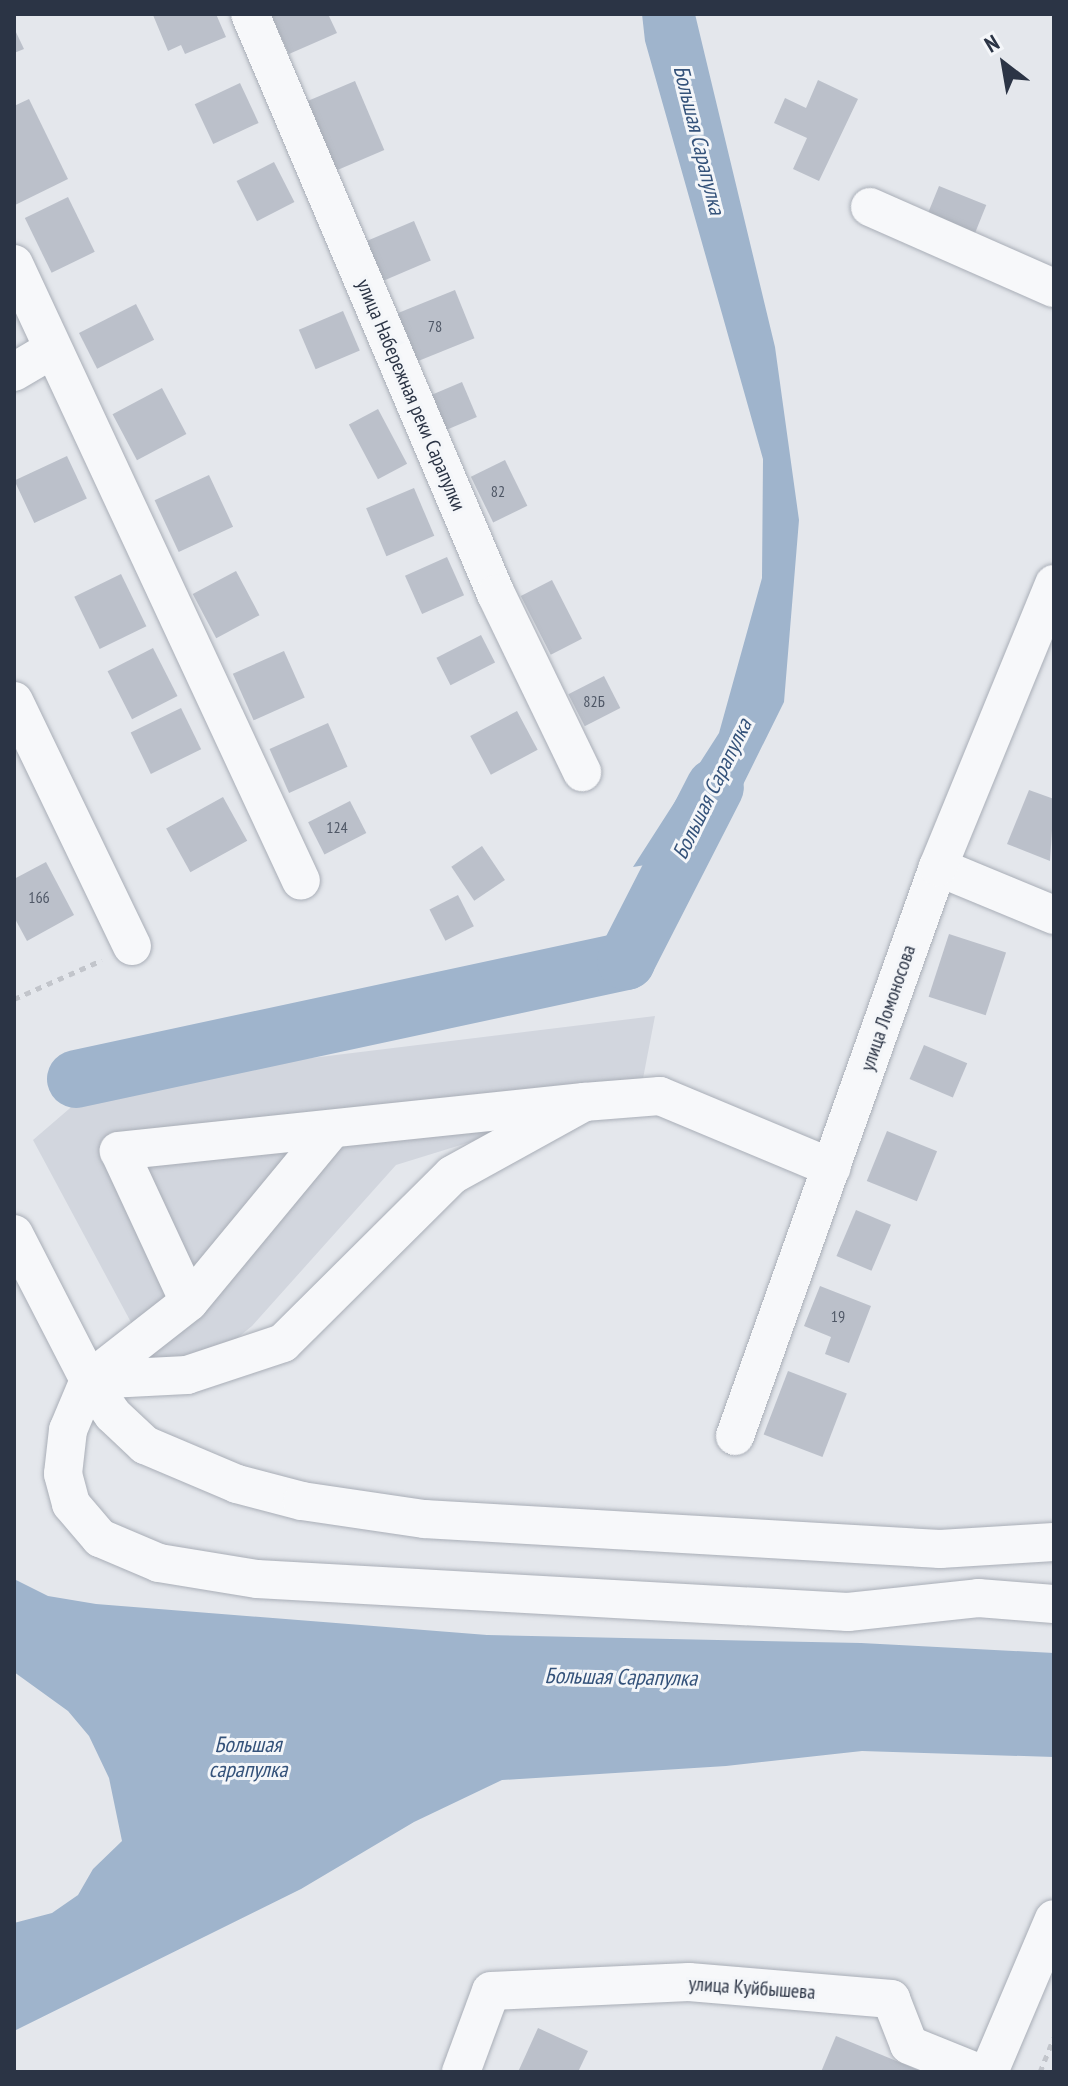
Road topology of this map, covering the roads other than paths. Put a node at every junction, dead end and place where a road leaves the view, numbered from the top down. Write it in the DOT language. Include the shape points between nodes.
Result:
graph roads {
  1 [pos="250,14"];
  2 [pos="870,207"];
  3 [pos="14,264"];
  4 [pos="1054,288"];
  5 [pos="51,350"];
  6 [pos="14,372"];
  7 [pos="1054,584"];
  8 [pos="14,701"];
  9 [pos="582,772"];
  10 [pos="938,867"];
  11 [pos="301,881"];
  12 [pos="1054,915"];
  13 [pos="132,946"];
  14 [pos="584,1102"];
  15 [pos="332,1129"];
  16 [pos="832,1168"];
  17 [pos="14,1234"];
  18 [pos="189,1302"];
  19 [pos="89,1380"];
  20 [pos="735,1436"];
  21 [pos="1054,1542"];
  22 [pos="1054,1604"];
  23 [pos="1054,1919"];
  24 [pos="461,2072"];
  25 [pos="976,2072"];
  26 [pos="989,2072"];
  1 -- 9 [label="street, улица Набережная реки Сарапулки" via="496,594"];
  2 -- 4 [label="street"];
  3 -- 5 [label="street"];
  5 -- 6 [label="street"];
  5 -- 11 [label="street"];
  7 -- 10 [label="street, улица Ломоносова"];
  8 -- 13 [label="street"];
  10 -- 12 [label="street"];
  10 -- 16 [label="street, улица Ломоносова"];
  14 -- 15 [label="street"];
  14 -- 16 [label="street" via="660,1096"];
  14 -- 19 [label="street" via="452,1175 283,1343 187,1375"];
  15 -- 18 [label="street"];
  15 -- 18 [label="street" via="119,1151"];
  16 -- 20 [label="street, улица Ломоносова"];
  17 -- 19 [label="street"];
  18 -- 19 [label="street"];
  19 -- 21 [label="street" via="113,1415 145,1445 237,1484 354,1510 424,1519 940,1549"];
  19 -- 22 [label="street" via="68,1430 63,1474 71,1504 100,1538 159,1563 257,1579 848,1612 978,1598"];
  23 -- 26 [label="street"];
  24 -- 25 [label="street, улица Куйбышева" via="491,1991 689,1982 891,1999 909,2045"];
}
